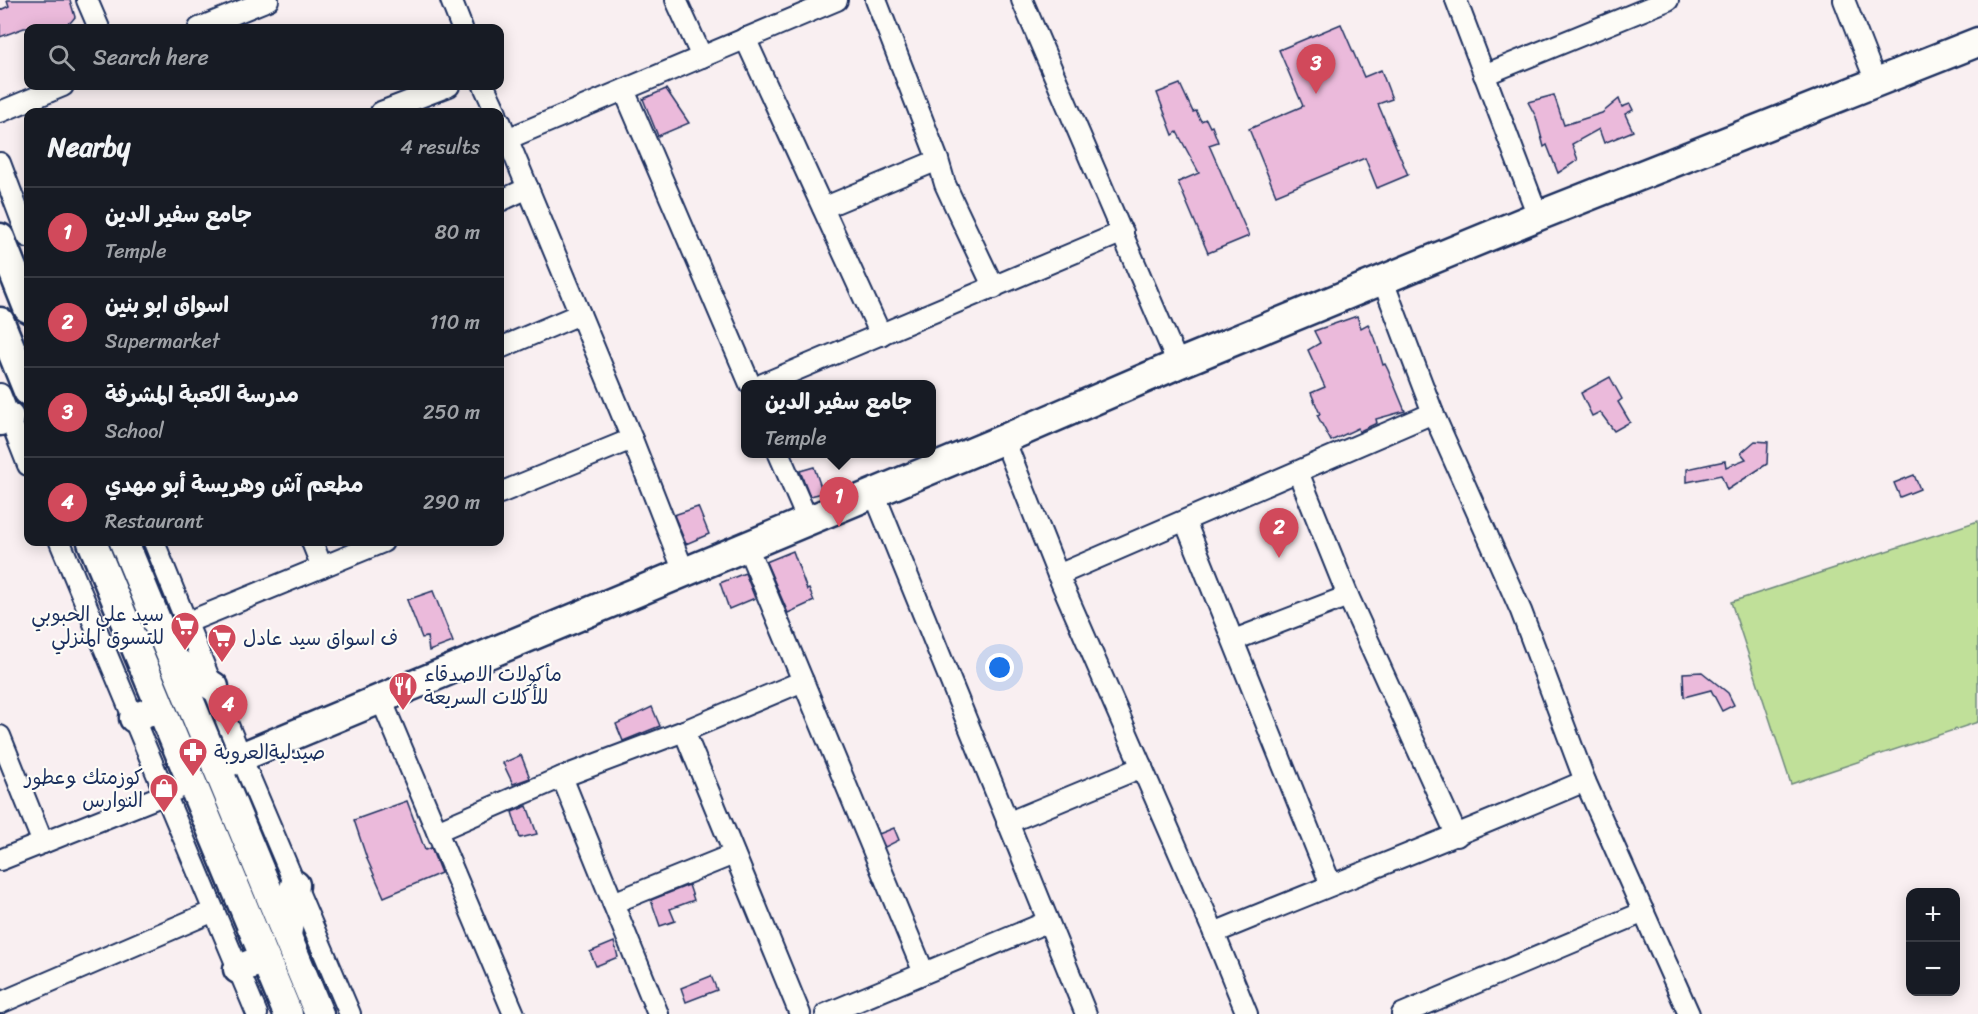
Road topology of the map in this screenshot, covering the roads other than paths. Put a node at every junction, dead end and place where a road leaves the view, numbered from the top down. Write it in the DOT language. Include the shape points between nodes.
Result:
graph roads {
  1 [pos="87,0"];
  2 [pos="268,0"];
  3 [pos="451,0"];
  4 [pos="676,0"];
  5 [pos="837,0"];
  6 [pos="876,0"];
  7 [pos="1023,0"];
  8 [pos="1456,0"];
  9 [pos="1668,0"];
  10 [pos="1844,0"];
  11 [pos="236,6"];
  12 [pos="97,24"];
  13 [pos="206,24"];
  14 [pos="460,24"];
  15 [pos="745,38"];
  16 [pos="1978,42"];
  17 [pos="702,57"];
  18 [pos="1484,75"];
  19 [pos="1876,82"];
  20 [pos="53,90"];
  21 [pos="439,90"];
  22 [pos="486,90"];
  23 [pos="624,90"];
  24 [pos="391,108"];
  25 [pos="494,108"];
  26 [pos="0,112"];
  27 [pos="504,131"];
  28 [pos="507,139"];
  29 [pos="938,160"];
  30 [pos="0,163"];
  31 [pos="528,188"];
  32 [pos="504,199"];
  33 [pos="823,208"];
  34 [pos="1538,216"];
  35 [pos="24,226"];
  36 [pos="1123,232"];
  37 [pos="0,238"];
  38 [pos="1383,281"];
  39 [pos="994,288"];
  40 [pos="24,299"];
  41 [pos="580,314"];
  42 [pos="0,322"];
  43 [pos="881,335"];
  44 [pos="504,346"];
  45 [pos="1178,364"];
  46 [pos="748,380"];
  47 [pos="773,380"];
  48 [pos="24,381"];
  49 [pos="3,411"];
  50 [pos="1433,413"];
  51 [pos="632,439"];
  52 [pos="1004,439"];
  53 [pos="24,456"];
  54 [pos="781,458"];
  55 [pos="1298,472"];
  56 [pos="504,492"];
  57 [pos="874,493"];
  58 [pos="808,521"];
  59 [pos="1185,521"];
  60 [pos="62,546"];
  61 [pos="94,546"];
  62 [pos="126,546"];
  63 [pos="156,546"];
  64 [pos="314,546"];
  65 [pos="373,546"];
  66 [pos="747,546"];
  67 [pos="322,567"];
  68 [pos="684,572"];
  69 [pos="1058,575"];
  70 [pos="1348,596"];
  71 [pos="188,622"];
  72 [pos="1234,640"];
  73 [pos="173,660"];
  74 [pos="803,681"];
  75 [pos="214,687"];
  76 [pos="381,699"];
  77 [pos="160,708"];
  78 [pos="134,718"];
  79 [pos="684,731"];
  80 [pos="0,736"];
  81 [pos="229,762"];
  82 [pos="1142,767"];
  83 [pos="562,777"];
  84 [pos="1586,782"];
  85 [pos="192,784"];
  86 [pos="166,794"];
  87 [pos="1007,823"];
  88 [pos="437,831"];
  89 [pos="1457,836"];
  90 [pos="43,843"];
  91 [pos="734,854"];
  92 [pos="0,860"];
  93 [pos="295,885"];
  94 [pos="1331,885"];
  95 [pos="613,903"];
  96 [pos="214,911"];
  97 [pos="1644,912"];
  98 [pos="1047,922"];
  99 [pos="1214,933"];
  100 [pos="287,937"];
  101 [pos="265,959"];
  102 [pos="238,969"];
  103 [pos="924,973"];
  104 [pos="0,1003"];
  105 [pos="857,1008"];
  106 [pos="257,1014"];
  107 [pos="288,1014"];
  108 [pos="319,1014"];
  109 [pos="350,1014"];
  110 [pos="514,1014"];
  111 [pos="658,1014"];
  112 [pos="800,1014"];
  113 [pos="826,1014"];
  114 [pos="1086,1014"];
  115 [pos="1247,1014"];
  116 [pos="1402,1014"];
  117 [pos="1689,1014"];
  1 -- 12 [label="street"];
  2 -- 11 [label="street"];
  3 -- 14 [label="street"];
  4 -- 17 [label="street"];
  5 -- 15 [label="street"];
  6 -- 29 [label="street"];
  7 -- 36 [label="street"];
  8 -- 18 [label="street"];
  9 -- 18 [label="street"];
  10 -- 19 [label="street"];
  11 -- 13 [label="street"];
  15 -- 17 [label="street"];
  15 -- 33 [label="street"];
  16 -- 19 [label="street"];
  17 -- 23 [label="street"];
  18 -- 34 [label="street"];
  19 -- 34 [label="street"];
  20 -- 26 [label="street"];
  21 -- 24 [label="street"];
  22 -- 25 [label="street"];
  23 -- 28 [label="street"];
  23 -- 46 [label="street"];
  27 -- 28 [label="street"];
  28 -- 31 [label="street"];
  29 -- 33 [label="street"];
  29 -- 39 [label="street" via="948,192"];
  30 -- 35 [label="street"];
  31 -- 32 [label="street"];
  31 -- 41 [label="street"];
  33 -- 43 [label="street"];
  34 -- 38 [label="street"];
  36 -- 39 [label="street"];
  36 -- 45 [label="street"];
  37 -- 40 [label="street"];
  38 -- 45 [label="street"];
  38 -- 50 [label="street"];
  39 -- 43 [label="street"];
  41 -- 44 [label="street"];
  41 -- 51 [label="street"];
  42 -- 48 [label="street"];
  43 -- 47 [label="street"];
  45 -- 52 [label="street"];
  49 -- 53 [label="street"];
  50 -- 55 [label="street"];
  50 -- 84 [label="street" via="1521,611"];
  51 -- 56 [label="street"];
  51 -- 68 [label="street"];
  52 -- 57 [label="street"];
  52 -- 69 [label="street"];
  54 -- 58 [label="street"];
  55 -- 59 [label="street"];
  55 -- 70 [label="street"];
  57 -- 58 [label="street"];
  57 -- 87 [label="street"];
  58 -- 66 [label="street"];
  59 -- 69 [label="street"];
  59 -- 72 [label="street"];
  60 -- 78 [label="street"];
  61 -- 77 [label="street"];
  62 -- 73 [label="street"];
  63 -- 71 [label="street"];
  64 -- 67 [label="street"];
  65 -- 67 [label="street"];
  66 -- 68 [label="street"];
  66 -- 74 [label="street"];
  67 -- 71 [label="street"];
  68 -- 76 [label="street"];
  69 -- 82 [label="street"];
  70 -- 72 [label="street"];
  70 -- 89 [label="street"];
  71 -- 75 [label="street"];
  72 -- 94 [label="street"];
  73 -- 75 [label="street"];
  73 -- 81 [label="street"];
  74 -- 79 [label="street"];
  74 -- 103 [label="street"];
  75 -- 81 [label="street"];
  76 -- 81 [label="street"];
  76 -- 88 [label="street"];
  77 -- 78 [label="street"];
  77 -- 85 [label="street"];
  78 -- 86 [label="street"];
  79 -- 83 [label="street"];
  79 -- 91 [label="street"];
  80 -- 90 [label="street"];
  81 -- 93 [label="street"];
  81 -- 100 [label="street"];
  82 -- 87 [label="street"];
  82 -- 99 [label="street"];
  83 -- 88 [label="street"];
  83 -- 95 [label="street"];
  84 -- 89 [label="street"];
  84 -- 97 [label="street"];
  85 -- 86 [label="street"];
  85 -- 101 [label="street"];
  86 -- 90 [label="street"];
  86 -- 96 [label="street"];
  87 -- 98 [label="street"];
  88 -- 110 [label="street"];
  89 -- 94 [label="street"];
  90 -- 92 [label="street"];
  91 -- 95 [label="street"];
  91 -- 112 [label="street"];
  93 -- 100 [label="street"];
  93 -- 109 [label="street"];
  94 -- 99 [label="street"];
  95 -- 111 [label="street"];
  96 -- 102 [label="street"];
  96 -- 104 [label="street"];
  97 -- 116 [label="street"];
  97 -- 117 [label="street"];
  98 -- 103 [label="street"];
  98 -- 114 [label="street"];
  99 -- 115 [label="street"];
  100 -- 108 [label="street"];
  101 -- 102 [label="street"];
  101 -- 107 [label="street"];
  102 -- 106 [label="street"];
  103 -- 105 [label="street"];
  105 -- 113 [label="street"];
}
